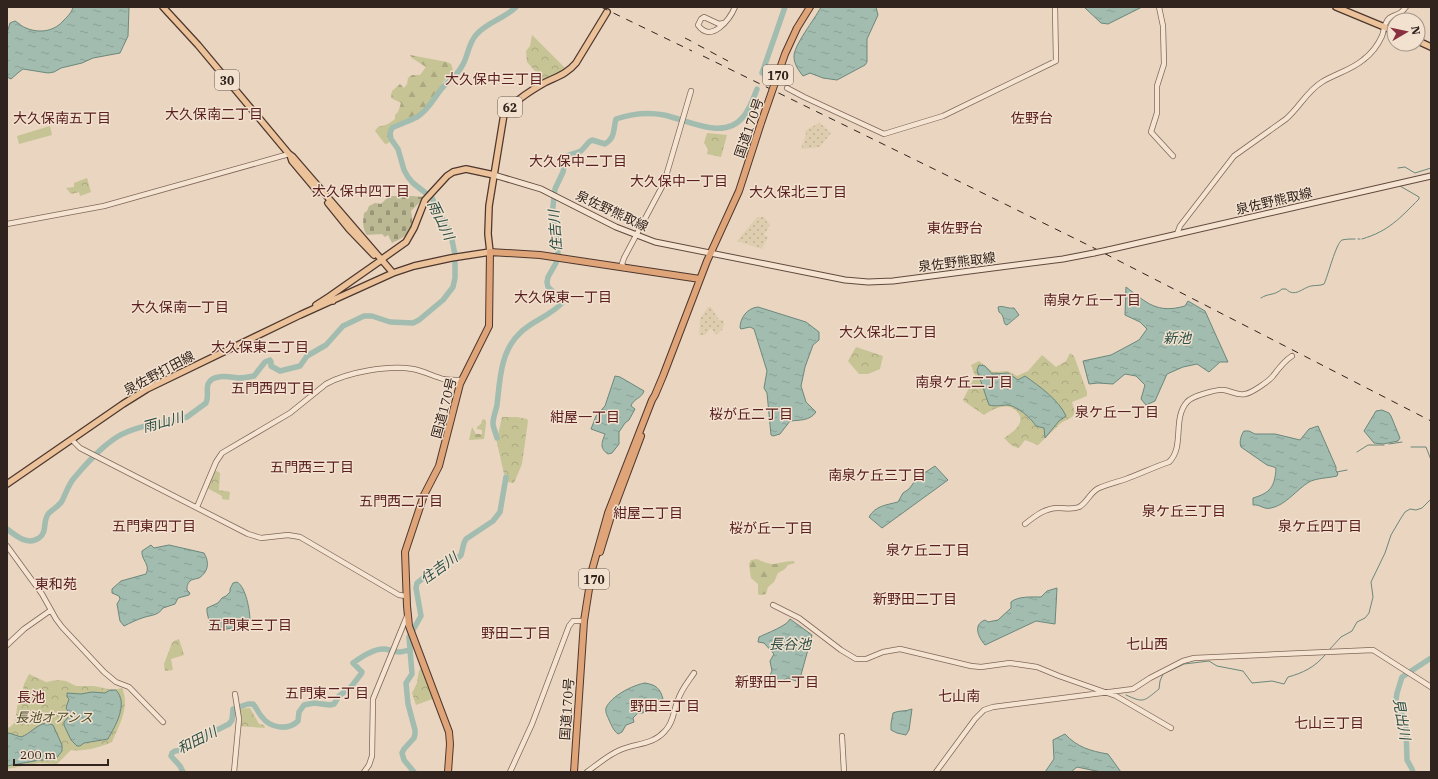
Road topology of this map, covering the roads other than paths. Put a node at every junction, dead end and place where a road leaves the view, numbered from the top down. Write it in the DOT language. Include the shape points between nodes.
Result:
graph roads {
  1 [pos="163,7"];
  2 [pos="735,7"];
  3 [pos="810,7"];
  4 [pos="1055,7"];
  5 [pos="1159,7"];
  6 [pos="1336,7"];
  7 [pos="1406,7"];
  8 [pos="1343,8"];
  9 [pos="609,9"];
  10 [pos="724,23"];
  11 [pos="1384,27"];
  12 [pos="787,88"];
  13 [pos="691,90"];
  14 [pos="289,154"];
  15 [pos="1173,156"];
  16 [pos="494,175"];
  17 [pos="1431,176"];
  18 [pos="7,224"];
  19 [pos="1177,234"];
  20 [pos="636,236"];
  21 [pos="490,252"];
  22 [pos="711,254"];
  23 [pos="381,260"];
  24 [pos="624,268"];
  25 [pos="393,273"];
  26 [pos="700,279"];
  27 [pos="331,298"];
  28 [pos="1292,356"];
  29 [pos="462,380"];
  30 [pos="655,395"];
  31 [pos="72,440"];
  32 [pos="7,484"];
  33 [pos="197,507"];
  34 [pos="1025,524"];
  35 [pos="7,546"];
  36 [pos="406,596"];
  37 [pos="773,605"];
  38 [pos="51,610"];
  39 [pos="407,616"];
  40 [pos="584,621"];
  41 [pos="7,645"];
  42 [pos="694,673"];
  43 [pos="1431,687"];
  44 [pos="1105,692"];
  45 [pos="235,694"];
  46 [pos="163,722"];
  47 [pos="1170,728"];
  48 [pos="842,736"];
  49 [pos="234,772"];
  50 [pos="364,772"];
  51 [pos="448,772"];
  52 [pos="510,772"];
  53 [pos="574,772"];
  54 [pos="578,772"];
  55 [pos="587,772"];
  56 [pos="844,772"];
  57 [pos="936,772"];
  1 -- 14 [label="main road, 30"];
  2 -- 10 [label="street"];
  3 -- 22 [label="highway, 国道170号 / 170, bridge" via="786,54 739,191"];
  4 -- 12 [label="street" via="1056,61 943,116 884,134"];
  5 -- 15 [label="street" via="1164,64 1157,86 1157,113 1151,132"];
  6 -- 8 [label="main road"];
  7 -- 11 [label="street" via="1389,18"];
  8 -- 11 [label="main road"];
  9 -- 16 [label="main road, 62" via="570,70 534,90 504,114"];
  10 -- 10 [label="street" via="710,33 698,25 704,17 719,24"];
  11 -- 19 [label="street" via="1373,50 1363,60 1322,82 1286,119 1234,156 1180,226"];
  13 -- 20 [label="street" via="664,183"];
  14 -- 18 [label="street" via="104,206"];
  14 -- 23 [label="main road, 30" via="292,162 349,228"];
  16 -- 20 [label="main road, 泉佐野熊取線" via="554,195"];
  16 -- 21 [label="main road, 62" via="488,210"];
  16 -- 23 [label="main road, 泉佐野打田線" via="466,169 447,176 423,204 410,236"];
  17 -- 19 [label="main road, 泉佐野熊取線"];
  19 -- 22 [label="main road, 泉佐野熊取線, bridge" via="1063,259 955,274 871,282 845,280"];
  20 -- 22 [label="main road, 泉佐野熊取線"];
  20 -- 24 [label="street" via="624,258"];
  21 -- 24 [label="highway" via="554,257"];
  21 -- 25 [label="main road, 泉佐野打田線" via="459,256"];
  21 -- 29 [label="highway, 国道170号" via="489,326"];
  22 -- 26 [label="highway, 国道170号 / 170"];
  23 -- 25 [label="main road, 30"];
  23 -- 27 [label="main road, 泉佐野打田線"];
  24 -- 26 [label="highway"];
  25 -- 27 [label="main road, 泉佐野打田線"];
  26 -- 30 [label="highway, 国道170号 / 170"];
  27 -- 31 [label="main road, 泉佐野打田線" via="147,389"];
  28 -- 34 [label="street" via="1270,379 1248,393 1217,390 1186,402 1179,414 1176,449 1169,462 1098,488 1079,507 1047,509"];
  29 -- 33 [label="street" via="445,379 416,370 399,368 364,371 331,381 290,413 222,453"];
  29 -- 36 [label="highway, 国道170号" via="439,466 424,495 405,552"];
  30 -- 40 [label="highway, 国道170号 / 170" via="644,417 608,513 592,570"];
  30 -- 54 [label="highway, 国道170号 / 170" via="655,401 611,516 594,579 588,618"];
  31 -- 32 [label="main road, 泉佐野打田線"];
  31 -- 33 [label="street" via="80,448"];
  33 -- 36 [label="street" via="257,537 300,537 399,595"];
  35 -- 38 [label="street"];
  36 -- 39 [label="highway, 国道170号"];
  37 -- 44 [label="street" via="799,618 856,659 866,659 900,649 971,666 1020,664 1037,667"];
  38 -- 41 [label="street"];
  38 -- 46 [label="street" via="62,627 104,672 116,682 129,686"];
  39 -- 50 [label="street" via="373,699 372,756"];
  39 -- 51 [label="highway, 国道170号" via="449,732"];
  40 -- 52 [label="street" via="573,621 569,626 532,725"];
  40 -- 53 [label="highway, 国道170号 / 170"];
  42 -- 55 [label="street" via="678,698 673,720 663,734 647,743 611,754"];
  43 -- 44 [label="street" via="1378,652 1367,650 1194,658 1183,661 1133,689"];
  44 -- 47 [label="street"];
  44 -- 57 [label="street" via="984,710"];
  45 -- 49 [label="street" via="239,719"];
  48 -- 56 [label="street"];
}
